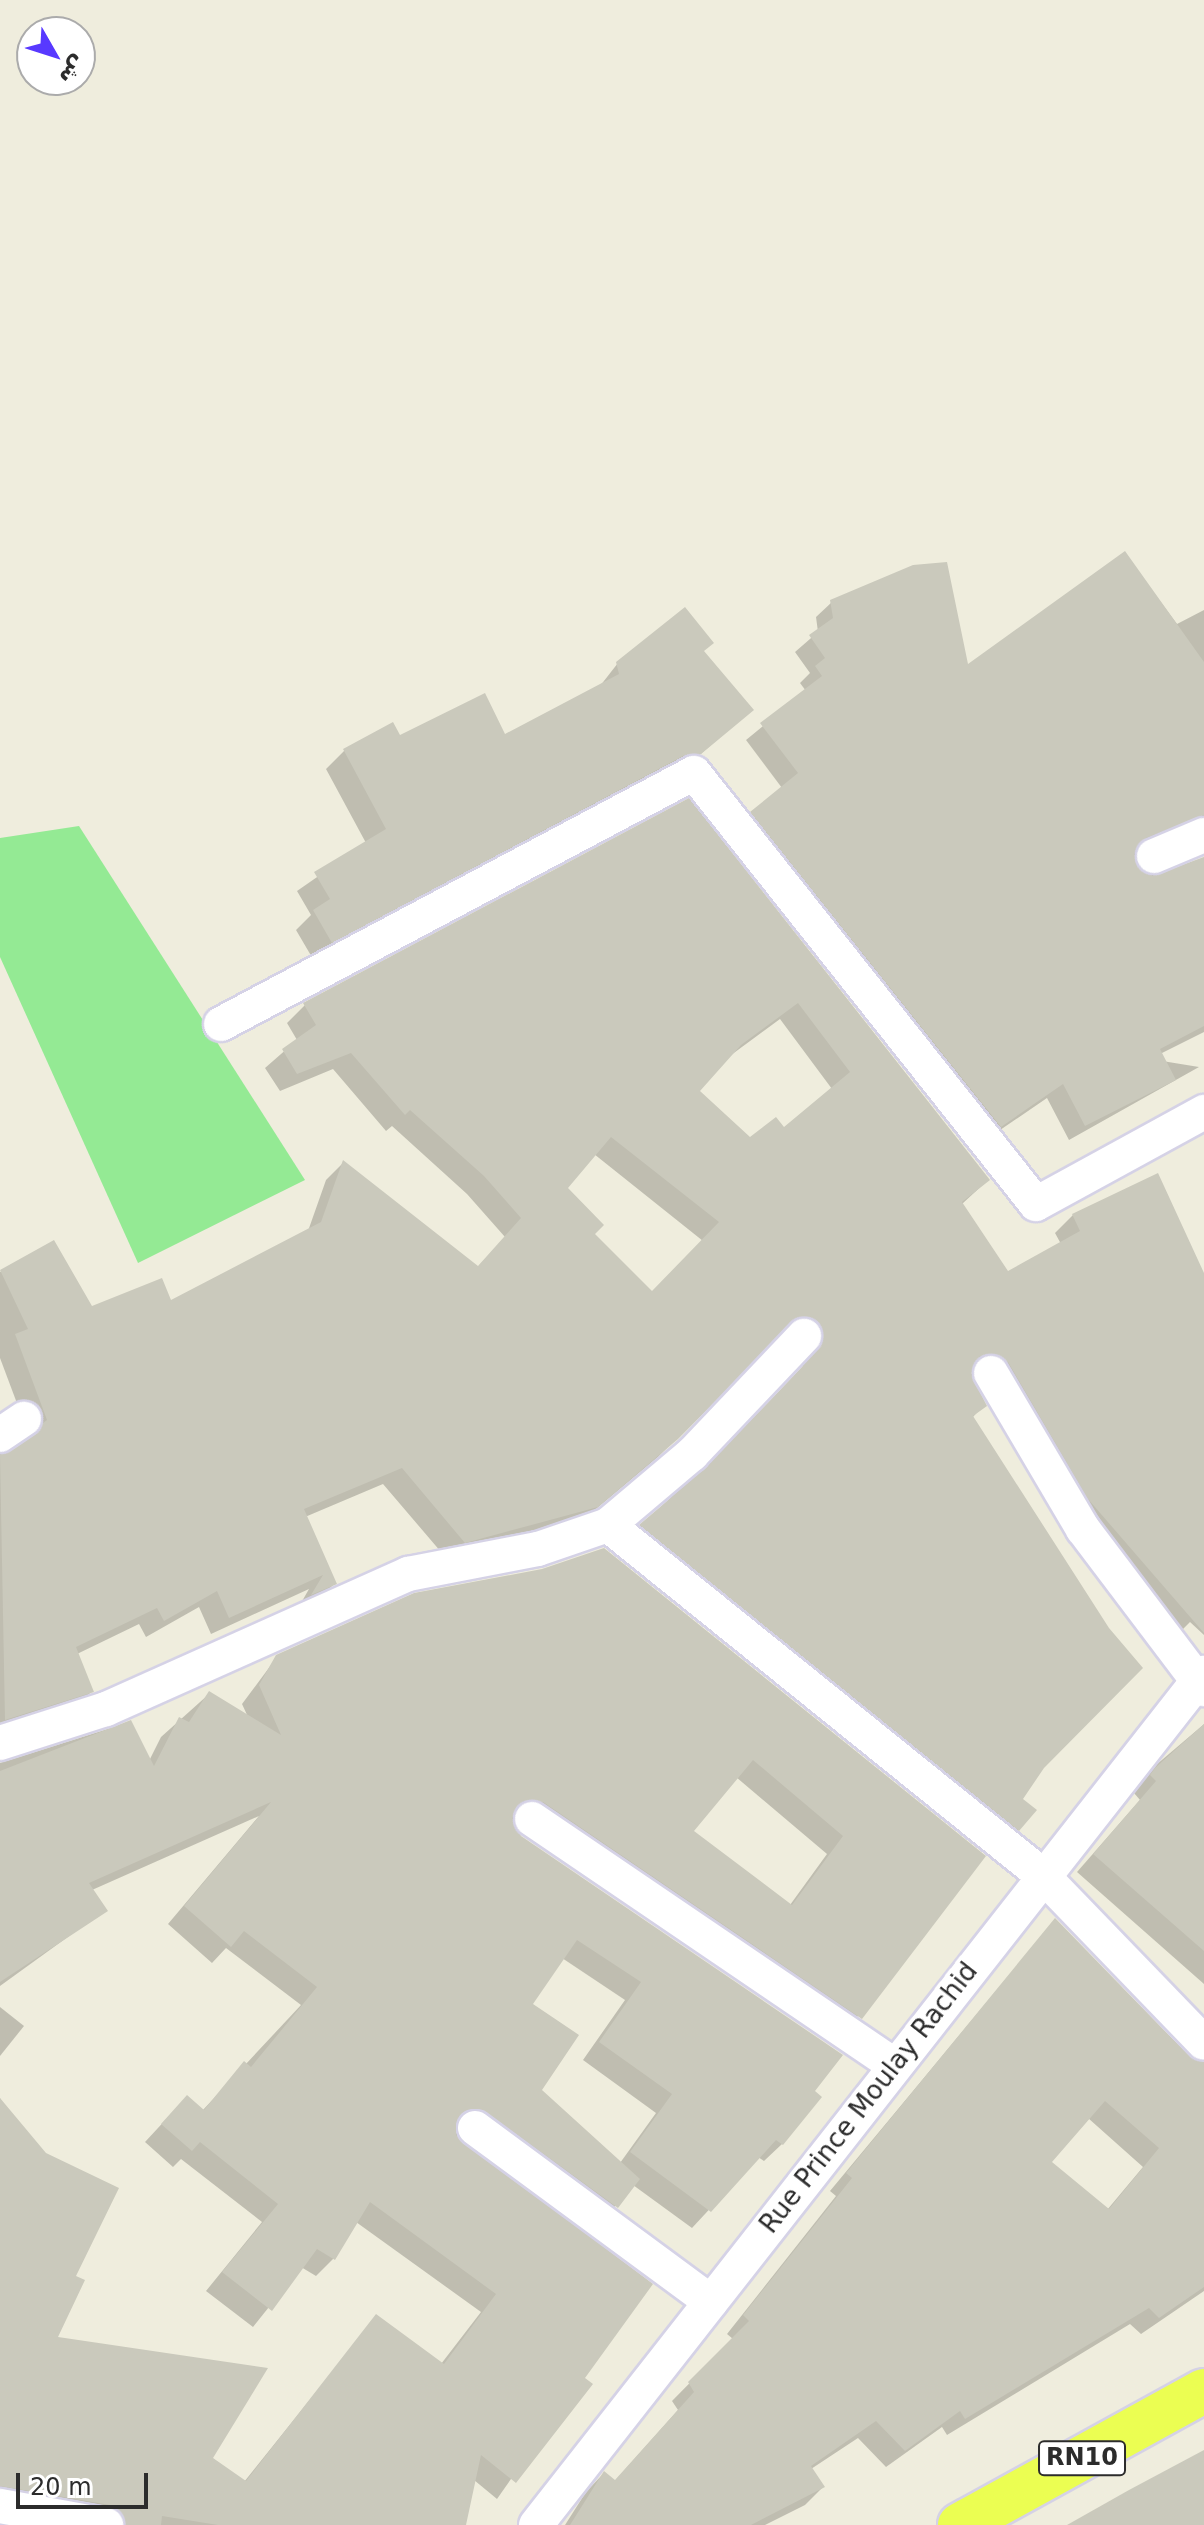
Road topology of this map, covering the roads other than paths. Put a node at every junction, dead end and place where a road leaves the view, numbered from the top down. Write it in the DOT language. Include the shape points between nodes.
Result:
graph roads {
  1 [pos="1204,835"];
  2 [pos="1154,856"];
  3 [pos="221,1024"];
  4 [pos="1204,1112"];
  5 [pos="804,1336"];
  6 [pos="991,1373"];
  7 [pos="608,1525"];
  8 [pos="1201,1681"];
  9 [pos="0,1743"];
  10 [pos="532,1819"];
  11 [pos="1042,1875"];
  12 [pos="1204,2043"];
  13 [pos="894,2065"];
  14 [pos="475,2128"];
  15 [pos="711,2302"];
  16 [pos="1204,2391"];
  17 [pos="0,2506"];
  18 [pos="106,2525"];
  19 [pos="536,2525"];
  20 [pos="960,2525"];
  1 -- 2 [label="street"];
  3 -- 4 [label="street" via="694,773 1036,1204"];
  5 -- 7 [label="street" via="692,1454"];
  6 -- 8 [label="street" via="1083,1529"];
  7 -- 9 [label="street" via="538,1549 408,1574 106,1709"];
  7 -- 11 [label="street"];
  8 -- 11 [label="street, Rue Prince Moulay Rachid"];
  10 -- 13 [label="street"];
  11 -- 12 [label="street"];
  11 -- 13 [label="street, Rue Prince Moulay Rachid"];
  13 -- 15 [label="street, Rue Prince Moulay Rachid"];
  14 -- 15 [label="street"];
  15 -- 19 [label="street, Rue Prince Moulay Rachid"];
  16 -- 20 [label="main road, RN10"];
  17 -- 18 [label="street"];
}
